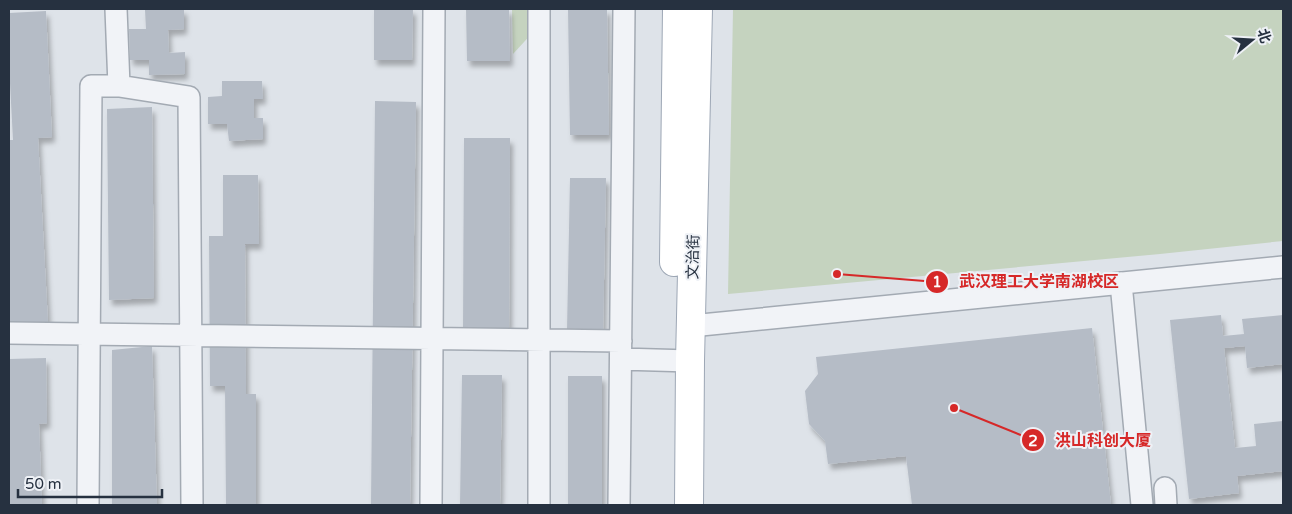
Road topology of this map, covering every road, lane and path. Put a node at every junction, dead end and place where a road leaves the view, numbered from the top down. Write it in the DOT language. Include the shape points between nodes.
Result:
graph roads {
  1 [pos="116,9"];
  2 [pos="434,9"];
  3 [pos="539,9"];
  4 [pos="624,9"];
  5 [pos="676,9"];
  6 [pos="698,9"];
  7 [pos="119,86"];
  8 [pos="1283,267"];
  9 [pos="1121,283"];
  10 [pos="691,326"];
  11 [pos="9,333"];
  12 [pos="89,334"];
  13 [pos="190,336"];
  14 [pos="432,339"];
  15 [pos="539,340"];
  16 [pos="621,350"];
  17 [pos="681,361"];
  18 [pos="88,505"];
  19 [pos="192,505"];
  20 [pos="431,505"];
  21 [pos="540,505"];
  22 [pos="620,505"];
  23 [pos="670,505"];
  24 [pos="689,505"];
  25 [pos="1142,505"];
  1 -- 7 [label="street"];
  2 -- 14 [label="street"];
  3 -- 15 [label="street"];
  4 -- 16 [label="street"];
  5 -- 17 [label="main road, 文治街"];
  6 -- 10 [label="main road, 文治街"];
  7 -- 12 [label="street" via="91,86"];
  7 -- 13 [label="street" via="189,97"];
  8 -- 9 [label="street"];
  9 -- 10 [label="street"];
  9 -- 25 [label="street"];
  10 -- 17 [label="main road, 文治街"];
  11 -- 12 [label="street"];
  12 -- 13 [label="street"];
  12 -- 18 [label="street"];
  13 -- 14 [label="street"];
  13 -- 19 [label="street"];
  14 -- 15 [label="street"];
  14 -- 20 [label="street"];
  15 -- 16 [label="street"];
  15 -- 21 [label="street"];
  16 -- 17 [label="street"];
  16 -- 22 [label="street"];
  17 -- 23 [label="main road, 文治街"];
  17 -- 24 [label="main road, 文治街"];
}
